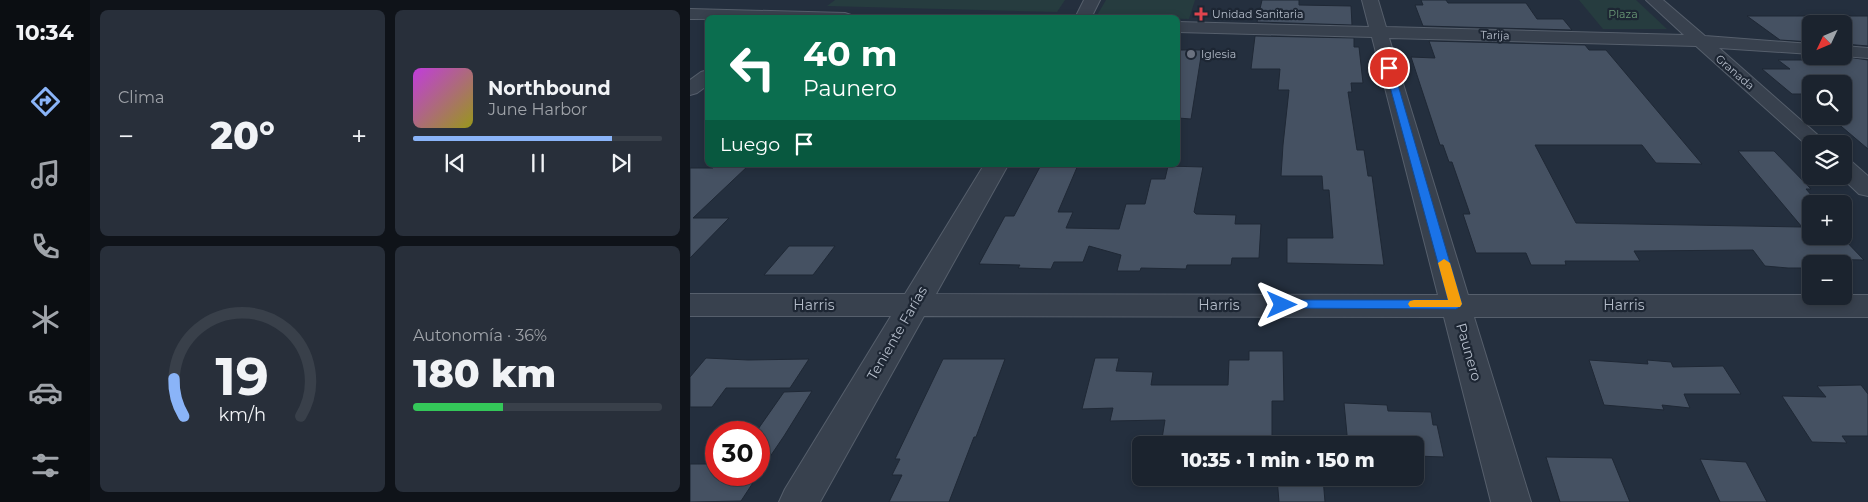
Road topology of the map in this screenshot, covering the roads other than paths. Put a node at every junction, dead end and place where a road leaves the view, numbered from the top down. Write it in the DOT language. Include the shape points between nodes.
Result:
graph roads {
  1 [pos="816,0"];
  2 [pos="1092,0"];
  3 [pos="1370,0"];
  4 [pos="1654,0"];
  5 [pos="690,14"];
  6 [pos="724,15"];
  7 [pos="795,15"];
  8 [pos="1084,15"];
  9 [pos="1180,26"];
  10 [pos="1378,32"];
  11 [pos="1699,41"];
  12 [pos="1802,48"];
  13 [pos="1852,52"];
  14 [pos="1868,53"];
  15 [pos="705,78"];
  16 [pos="690,89"];
  17 [pos="1807,135"];
  18 [pos="995,167"];
  19 [pos="1852,174"];
  20 [pos="1868,189"];
  21 [pos="1456,304"];
  22 [pos="690,305"];
  23 [pos="914,305"];
  24 [pos="1868,306"];
  25 [pos="798,502"];
  26 [pos="1511,502"];
  1 -- 7 [label="street"];
  2 -- 8 [label="street"];
  3 -- 10 [label="street, Paunero"];
  4 -- 11 [label="street, Granada"];
  5 -- 6 [label="street"];
  9 -- 10 [label="street, Tarija"];
  10 -- 11 [label="street, Tarija"];
  10 -- 21 [label="street, Paunero"];
  11 -- 12 [label="street, Tarija"];
  11 -- 17 [label="street, Granada"];
  13 -- 14 [label="street"];
  15 -- 16 [label="street"];
  18 -- 23 [label="street, Teniente Farías"];
  19 -- 20 [label="street"];
  21 -- 23 [label="street, Harris"];
  21 -- 24 [label="street, Harris"];
  21 -- 26 [label="street, Paunero"];
  22 -- 23 [label="street, Harris"];
  23 -- 25 [label="street, Teniente Farías"];
}
